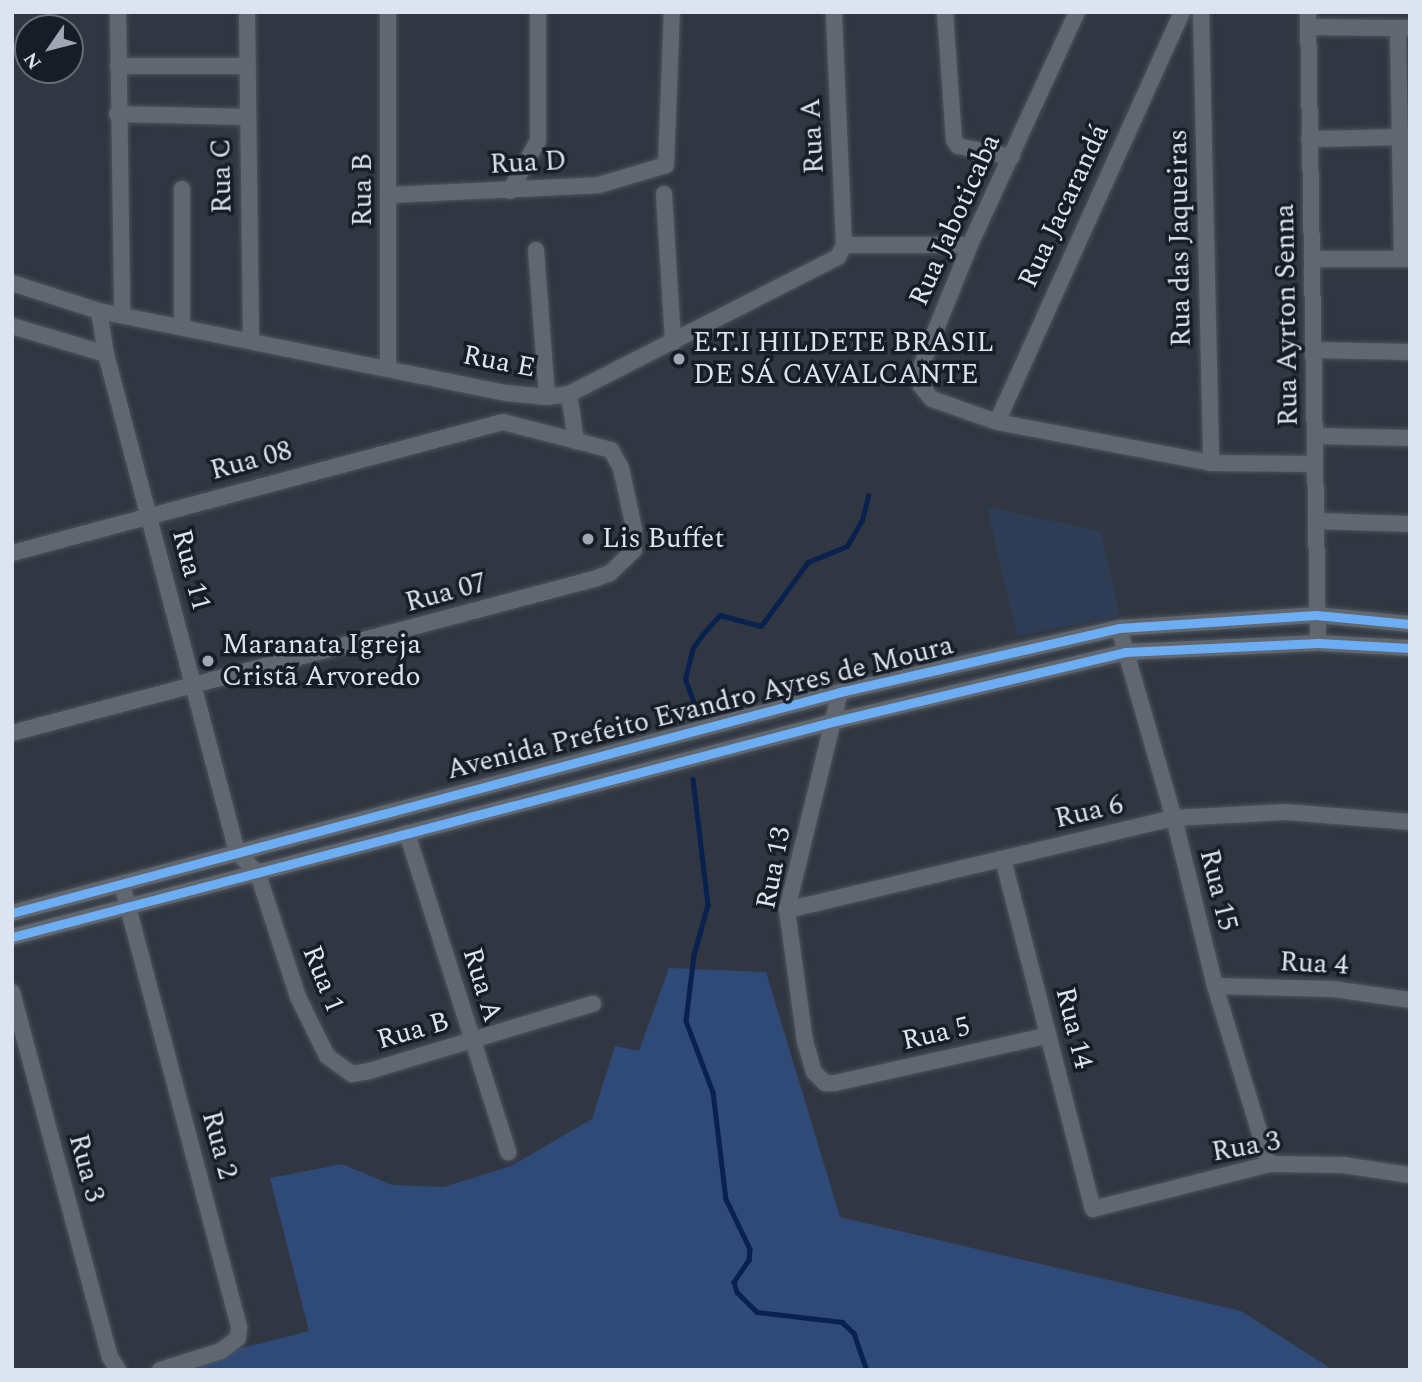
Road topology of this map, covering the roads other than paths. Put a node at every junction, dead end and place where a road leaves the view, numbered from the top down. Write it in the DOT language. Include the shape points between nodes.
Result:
graph roads {
  1 [pos="118,12"];
  2 [pos="247,12"];
  3 [pos="388,12"];
  4 [pos="538,12"];
  5 [pos="672,12"];
  6 [pos="834,12"];
  7 [pos="945,12"];
  8 [pos="1077,12"];
  9 [pos="1182,12"];
  10 [pos="1201,12"];
  11 [pos="1308,20"];
  12 [pos="1404,28"];
  13 [pos="118,66"];
  14 [pos="248,66"];
  15 [pos="117,114"];
  16 [pos="248,117"];
  17 [pos="1405,137"];
  18 [pos="1309,139"];
  19 [pos="1012,157"];
  20 [pos="183,189"];
  21 [pos="510,191"];
  22 [pos="664,194"];
  23 [pos="390,195"];
  24 [pos="970,246"];
  25 [pos="537,250"];
  26 [pos="842,250"];
  27 [pos="1312,259"];
  28 [pos="1406,259"];
  29 [pos="12,284"];
  30 [pos="99,311"];
  31 [pos="122,314"];
  32 [pos="182,324"];
  33 [pos="12,326"];
  34 [pos="251,339"];
  35 [pos="673,343"];
  36 [pos="1313,350"];
  37 [pos="1410,352"];
  38 [pos="106,354"];
  39 [pos="388,368"];
  40 [pos="507,393"];
  41 [pos="569,394"];
  42 [pos="547,397"];
  43 [pos="503,422"];
  44 [pos="997,422"];
  45 [pos="1317,436"];
  46 [pos="1410,438"];
  47 [pos="576,441"];
  48 [pos="1211,463"];
  49 [pos="1314,464"];
  50 [pos="150,516"];
  51 [pos="1317,521"];
  52 [pos="1410,524"];
  53 [pos="12,553"];
  54 [pos="1316,615"];
  55 [pos="1410,624"];
  56 [pos="1119,628"];
  57 [pos="1318,643"];
  58 [pos="1410,648"];
  59 [pos="1125,652"];
  60 [pos="195,685"];
  61 [pos="840,692"];
  62 [pos="800,703"];
  63 [pos="835,720"];
  64 [pos="806,728"];
  65 [pos="12,733"];
  66 [pos="1174,818"];
  67 [pos="1410,821"];
  68 [pos="407,833"];
  69 [pos="237,852"];
  70 [pos="1003,859"];
  71 [pos="258,874"];
  72 [pos="122,884"];
  73 [pos="128,908"];
  74 [pos="787,910"];
  75 [pos="12,913"];
  76 [pos="12,937"];
  77 [pos="1215,986"];
  78 [pos="12,992"];
  79 [pos="1410,1000"];
  80 [pos="593,1004"];
  81 [pos="1049,1035"];
  82 [pos="471,1041"];
  83 [pos="369,1071"];
  84 [pos="835,1083"];
  85 [pos="508,1152"];
  86 [pos="1269,1164"];
  87 [pos="1410,1175"];
  88 [pos="1094,1209"];
  89 [pos="114,1364"];
  90 [pos="160,1370"];
  1 -- 13 [label="street"];
  2 -- 14 [label="street, Rua C"];
  3 -- 23 [label="street, Rua B"];
  4 -- 21 [label="street" via="538,141"];
  5 -- 21 [label="street, Rua D" via="666,165 614,183"];
  6 -- 26 [label="street, Rua A"];
  7 -- 19 [label="street" via="954,140 958,146"];
  8 -- 19 [label="street, Rua Jaboticaba"];
  9 -- 44 [label="street, Rua Jacarandá"];
  10 -- 48 [label="street, Rua das Jaqueiras"];
  11 -- 12 [label="street"];
  11 -- 18 [label="street, Rua Ayrton Senna"];
  12 -- 17 [label="street"];
  13 -- 14 [label="street"];
  13 -- 15 [label="street"];
  14 -- 16 [label="street, Rua C"];
  15 -- 16 [label="street"];
  15 -- 31 [label="street"];
  16 -- 34 [label="street, Rua C"];
  17 -- 18 [label="street"];
  17 -- 28 [label="street"];
  18 -- 27 [label="street, Rua Ayrton Senna"];
  19 -- 24 [label="street, Rua Jaboticaba"];
  20 -- 32 [label="street"];
  21 -- 23 [label="street, Rua D"];
  22 -- 35 [label="street"];
  23 -- 39 [label="street, Rua B"];
  24 -- 26 [label="street"];
  24 -- 44 [label="street, Rua Jaboticaba" via="918,374 932,399"];
  25 -- 42 [label="street"];
  26 -- 35 [label="street, Rua E"];
  27 -- 28 [label="street"];
  27 -- 36 [label="street, Rua Ayrton Senna"];
  29 -- 30 [label="street"];
  30 -- 31 [label="street"];
  30 -- 38 [label="street, Rua 11"];
  31 -- 32 [label="street, Rua E"];
  32 -- 34 [label="street, Rua E"];
  33 -- 38 [label="street"];
  34 -- 39 [label="street, Rua E"];
  35 -- 41 [label="street, Rua E"];
  36 -- 37 [label="street"];
  36 -- 45 [label="street, Rua Ayrton Senna"];
  38 -- 50 [label="street, Rua 11"];
  39 -- 40 [label="street, Rua E"];
  40 -- 42 [label="street, Rua E"];
  40 -- 43 [label="street"];
  41 -- 42 [label="street, Rua E"];
  41 -- 47 [label="street"];
  43 -- 47 [label="street, Rua 07"];
  43 -- 50 [label="street, Rua 08"];
  44 -- 48 [label="street, Rua Jaboticaba"];
  45 -- 46 [label="street"];
  45 -- 49 [label="street, Rua Ayrton Senna"];
  47 -- 60 [label="street, Rua 07" via="606,447 621,468 634,550 610,573 484,611"];
  48 -- 49 [label="street, Rua Jaboticaba"];
  49 -- 51 [label="street, Rua Ayrton Senna"];
  50 -- 53 [label="street, Rua 08"];
  50 -- 60 [label="street, Rua 11"];
  51 -- 52 [label="street"];
  51 -- 54 [label="street, Rua Ayrton Senna"];
  54 -- 55 [label="street, Avenida Prefeito Evandro Ayres de Moura"];
  54 -- 56 [label="street, Avenida Prefeito Evandro Ayres de Moura"];
  54 -- 57 [label="street, Rua Ayrton Senna"];
  56 -- 59 [label="street, Rua 15"];
  56 -- 61 [label="street, Avenida Prefeito Evandro Ayres de Moura"];
  57 -- 58 [label="street, Avenida Prefeito Evandro Ayres de Moura"];
  57 -- 59 [label="street, Avenida Prefeito Evandro Ayres de Moura"];
  59 -- 63 [label="street, Avenida Prefeito Evandro Ayres de Moura"];
  59 -- 66 [label="street, Rua 15"];
  60 -- 65 [label="street, Rua 07"];
  60 -- 69 [label="street, Rua 11"];
  61 -- 62 [label="street, Avenida Prefeito Evandro Ayres de Moura"];
  61 -- 63 [label="street, Rua 13"];
  62 -- 64 [label="street"];
  62 -- 69 [label="street, Avenida Prefeito Evandro Ayres de Moura"];
  63 -- 64 [label="street, Avenida Prefeito Evandro Ayres de Moura"];
  63 -- 74 [label="street, Rua 13"];
  64 -- 68 [label="street, Avenida Prefeito Evandro Ayres de Moura"];
  66 -- 67 [label="street, Rua 6" via="1286,812"];
  66 -- 70 [label="street, Rua 6"];
  66 -- 77 [label="street, Rua 15"];
  68 -- 71 [label="street, Avenida Prefeito Evandro Ayres de Moura"];
  68 -- 82 [label="street, Rua A"];
  69 -- 71 [label="street, Rua 11"];
  69 -- 72 [label="street, Avenida Prefeito Evandro Ayres de Moura"];
  70 -- 74 [label="street, Rua 6"];
  70 -- 81 [label="street, Rua 14"];
  71 -- 73 [label="street, Avenida Prefeito Evandro Ayres de Moura"];
  71 -- 83 [label="street, Rua 1" via="298,997 327,1056 352,1074"];
  72 -- 73 [label="street, Rua 2"];
  72 -- 75 [label="street, Avenida Prefeito Evandro Ayres de Moura"];
  73 -- 76 [label="street, Avenida Prefeito Evandro Ayres de Moura"];
  73 -- 90 [label="street, Rua 2" via="239,1327 238,1338 221,1351"];
  74 -- 84 [label="street, Rua 13" via="809,1063 820,1079"];
  77 -- 79 [label="street, Rua 4" via="1333,989"];
  77 -- 86 [label="street, Rua 15"];
  78 -- 89 [label="street, Rua 3"];
  80 -- 82 [label="street, Rua B"];
  81 -- 84 [label="street, Rua 5"];
  81 -- 88 [label="street, Rua 14"];
  82 -- 83 [label="street, Rua B"];
  82 -- 85 [label="street, Rua A"];
  86 -- 87 [label="street, Rua 3" via="1343,1165"];
  86 -- 88 [label="street, Rua 3"];
}
